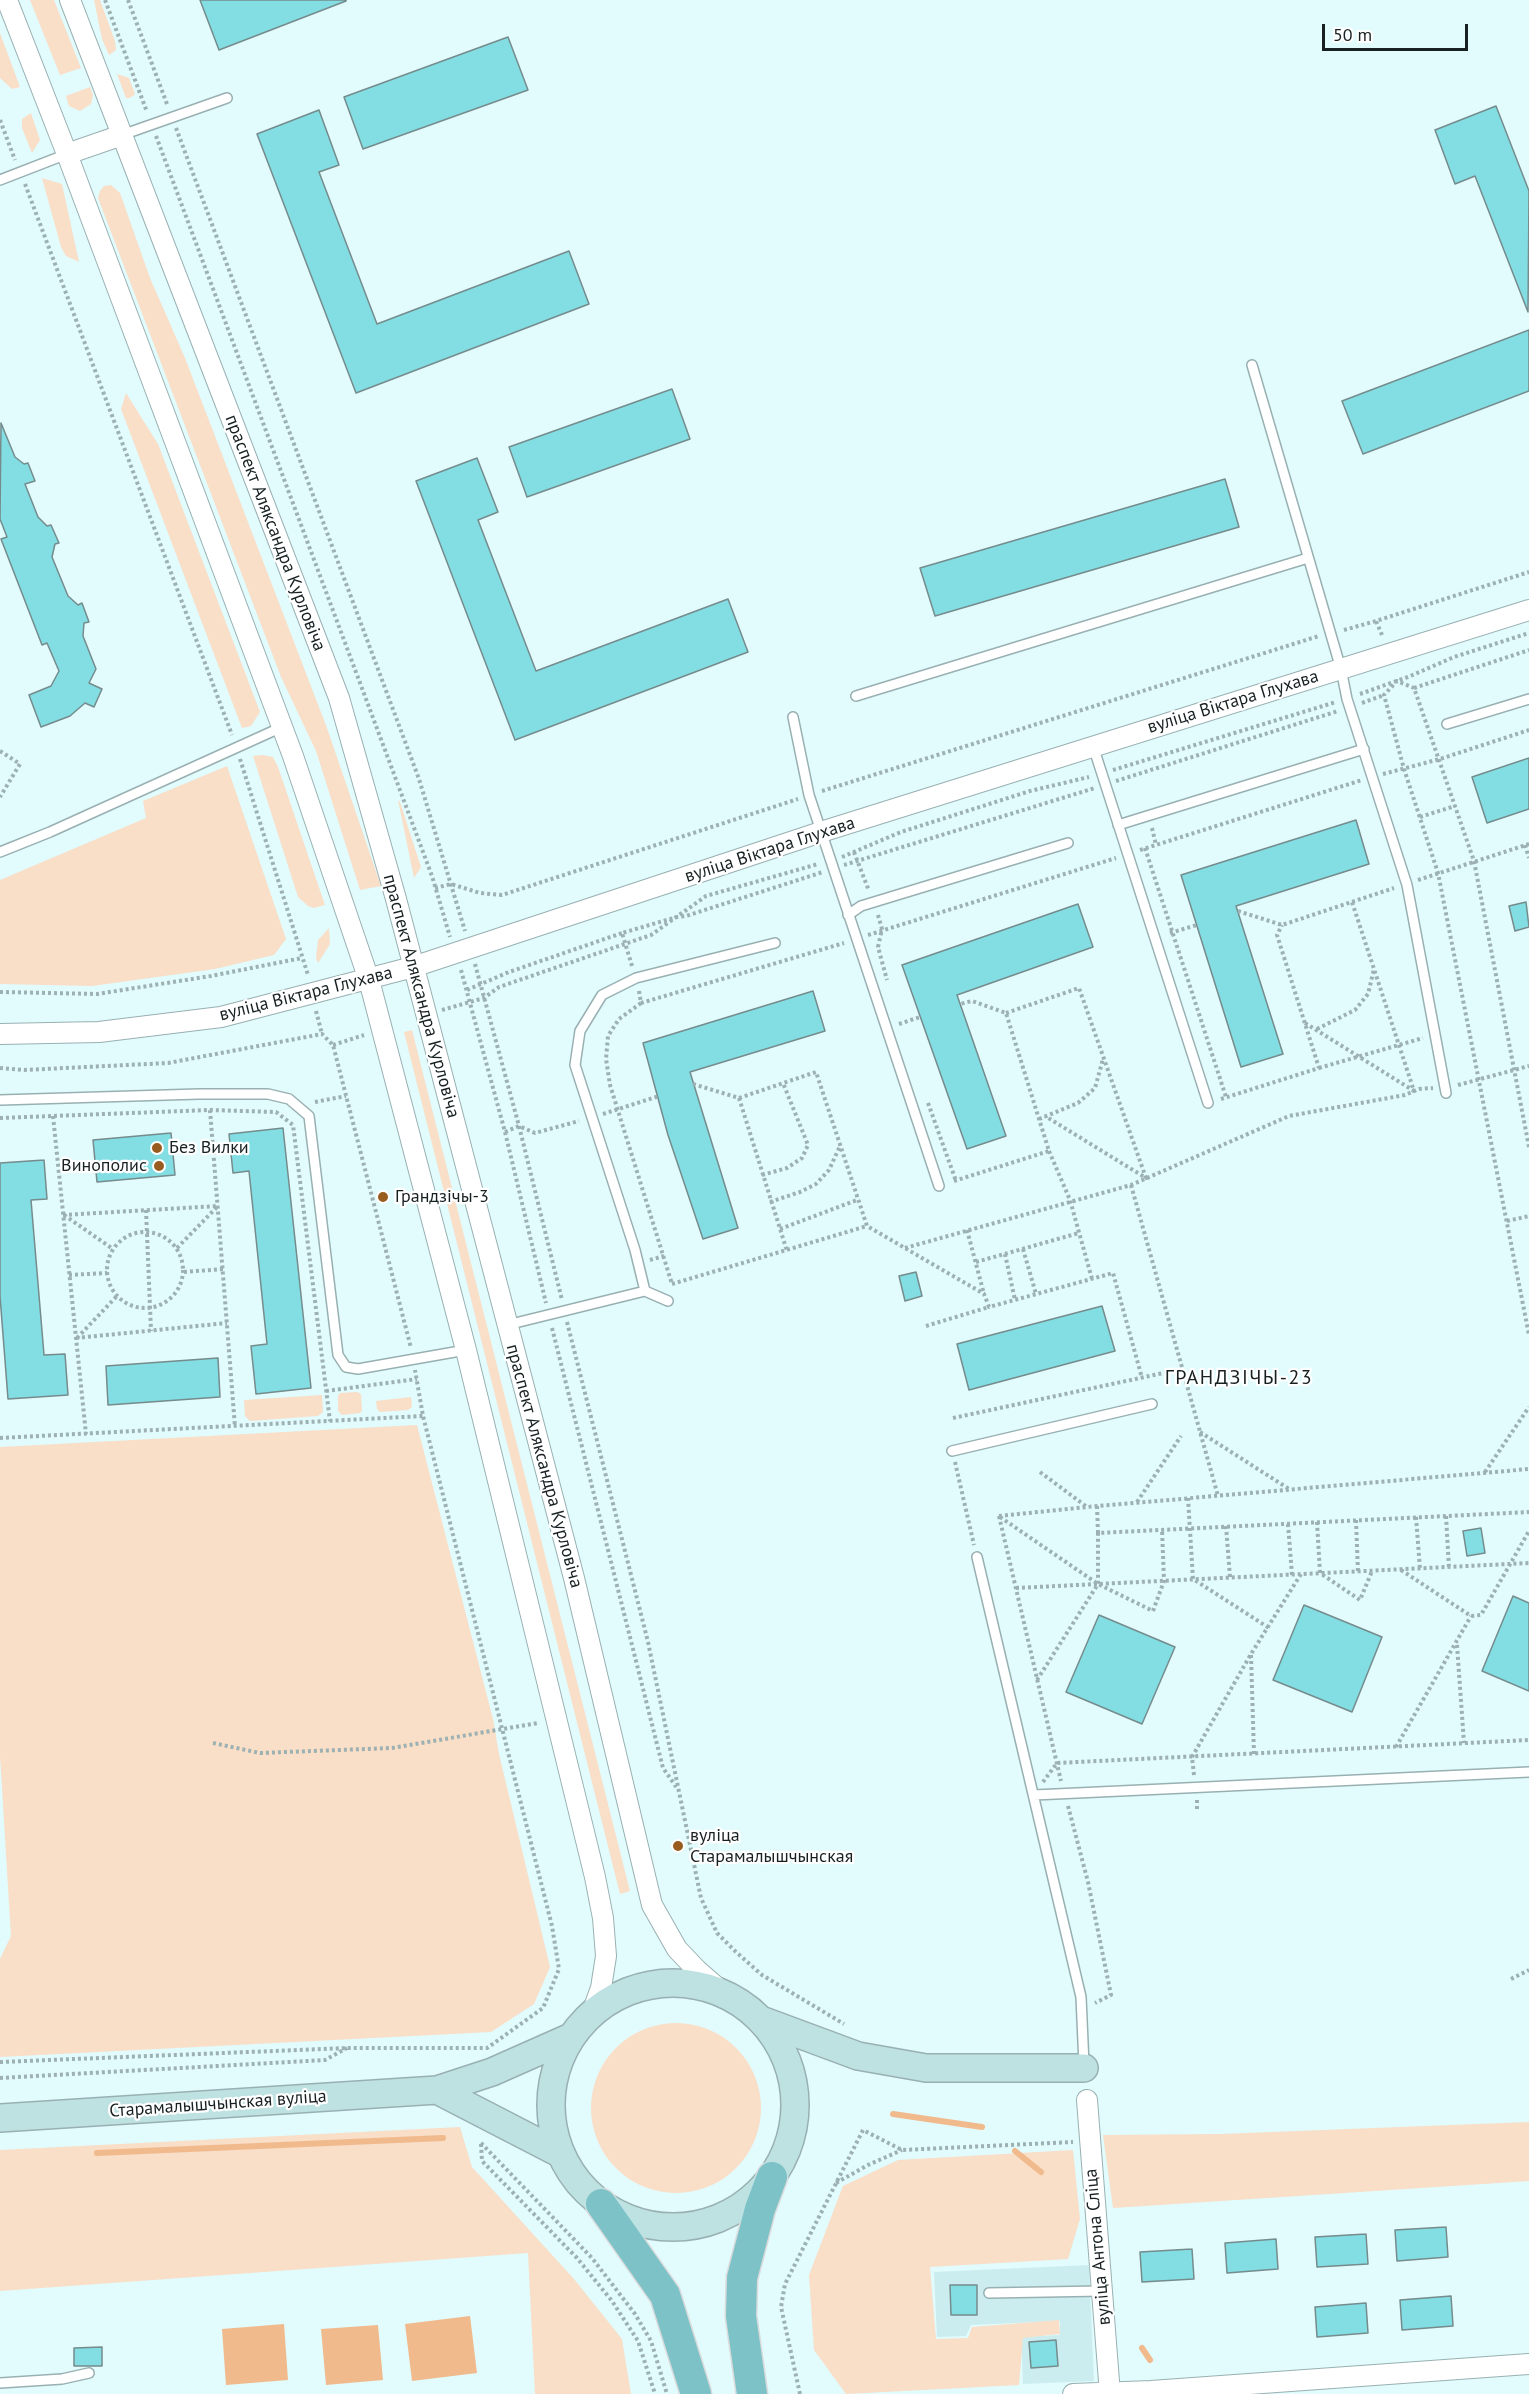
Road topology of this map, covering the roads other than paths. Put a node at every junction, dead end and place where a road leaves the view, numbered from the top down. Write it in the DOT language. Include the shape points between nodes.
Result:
graph roads {
  1 [pos="7,0"];
  2 [pos="70,0"];
  3 [pos="227,98"];
  4 [pos="122,135"];
  5 [pos="67,154"];
  6 [pos="0,180"];
  7 [pos="1252,365"];
  8 [pos="1308,558"];
  9 [pos="1529,610"];
  10 [pos="1341,669"];
  11 [pos="856,696"];
  12 [pos="1529,699"];
  13 [pos="793,717"];
  14 [pos="1447,724"];
  15 [pos="282,727"];
  16 [pos="1093,746"];
  17 [pos="1364,749"];
  18 [pos="1118,825"];
  19 [pos="821,832"];
  20 [pos="1068,843"];
  21 [pos="0,852"];
  22 [pos="848,915"];
  23 [pos="775,943"];
  24 [pos="413,967"];
  25 [pos="369,980"];
  26 [pos="0,1034"];
  27 [pos="1446,1090"];
  28 [pos="0,1100"];
  29 [pos="1208,1103"];
  30 [pos="939,1186"];
  31 [pos="645,1291"];
  32 [pos="668,1301"];
  33 [pos="507,1324"];
  34 [pos="466,1350"];
  35 [pos="1152,1404"];
  36 [pos="952,1451"];
  37 [pos="976,1557"];
  38 [pos="1529,1772"];
  39 [pos="1034,1795"];
  40 [pos="728,1996"];
  41 [pos="592,2013"];
  42 [pos="761,2020"];
  43 [pos="571,2037"];
  44 [pos="1084,2068"];
  45 [pos="437,2090"];
  46 [pos="1087,2100"];
  47 [pos="0,2118"];
  48 [pos="561,2154"];
  49 [pos="772,2177"];
  50 [pos="601,2204"];
  51 [pos="1101,2291"];
  52 [pos="989,2293"];
  53 [pos="1529,2364"];
  54 [pos="88,2373"];
  55 [pos="0,2383"];
  56 [pos="1110,2393"];
  57 [pos="696,2394"];
  58 [pos="752,2394"];
  59 [pos="1073,2394"];
  1 -- 5 [label="street"];
  2 -- 4 [label="street, праспект Аляксандра Курловіча"];
  3 -- 4 [label="lane"];
  4 -- 5 [label="street"];
  4 -- 24 [label="street, праспект Аляксандра Курловіча" via="339,699"];
  5 -- 6 [label="lane"];
  5 -- 15 [label="street"];
  7 -- 8 [label="lane"];
  8 -- 10 [label="lane"];
  8 -- 11 [label="lane"];
  9 -- 10 [label="street, вуліца Віктара Глухава"];
  10 -- 16 [label="street, вуліца Віктара Глухава"];
  10 -- 17 [label="lane"];
  12 -- 14 [label="lane"];
  13 -- 19 [label="lane"];
  15 -- 21 [label="lane"];
  15 -- 25 [label="street"];
  16 -- 18 [label="lane"];
  16 -- 19 [label="street, вуліца Віктара Глухава"];
  17 -- 18 [label="lane"];
  17 -- 27 [label="lane" via="1407,885"];
  18 -- 29 [label="lane"];
  19 -- 22 [label="lane"];
  19 -- 24 [label="street, вуліца Віктара Глухава"];
  20 -- 22 [label="lane" via="861,906"];
  22 -- 30 [label="lane"];
  23 -- 31 [label="lane" via="636,978 602,994 580,1031 576,1065"];
  24 -- 25 [label="street, вуліца Віктара Глухава"];
  24 -- 33 [label="street, праспект Аляксандра Курловіча"];
  25 -- 26 [label="street, вуліца Віктара Глухава" via="221,1017 99,1032"];
  25 -- 34 [label="street"];
  28 -- 34 [label="lane" via="199,1094 267,1094 289,1099 309,1116 338,1354 346,1367 358,1370"];
  31 -- 32 [label="lane"];
  31 -- 33 [label="lane"];
  33 -- 40 [label="street, праспект Аляксандра Курловіча" via="574,1578 652,1905 677,1949"];
  34 -- 41 [label="street" via="603,1918 606,1956"];
  35 -- 36 [label="lane"];
  37 -- 39 [label="lane"];
  38 -- 39 [label="lane"];
  39 -- 44 [label="lane" via="1081,1997"];
  40 -- 41 [label="main road, Старамалышчынская вуліца" via="690,1984 655,1984 628,1991"];
  40 -- 42 [label="main road, Старамалышчынская вуліца"];
  41 -- 43 [label="main road, Старамалышчынская вуліца"];
  42 -- 44 [label="main road" via="858,2056 915,2066"];
  42 -- 49 [label="main road, Старамалышчынская вуліца" via="782,2049 792,2079 795,2108 786,2151"];
  43 -- 45 [label="main road, Старамалышчынская вуліца" via="492,2072"];
  43 -- 48 [label="main road, Старамалышчынская вуліца" via="556,2069 551,2104 553,2130"];
  45 -- 47 [label="main road, Старамалышчынская вуліца"];
  45 -- 48 [label="main road"];
  46 -- 51 [label="street, вуліца Антона Сліца"];
  48 -- 50 [label="main road, Старамалышчынская вуліца" via="578,2181"];
  49 -- 50 [label="main road, Старамалышчынская вуліца" via="727,2215 694,2225 643,2223"];
  49 -- 58 [label="main road" via="742,2278 741,2316"];
  50 -- 57 [label="main road" via="665,2295"];
  51 -- 52 [label="lane"];
  51 -- 56 [label="street, вуліца Антона Сліца"];
  53 -- 56 [label="street"];
  54 -- 55 [label="lane" via="62,2379"];
  56 -- 59 [label="street"];
}
